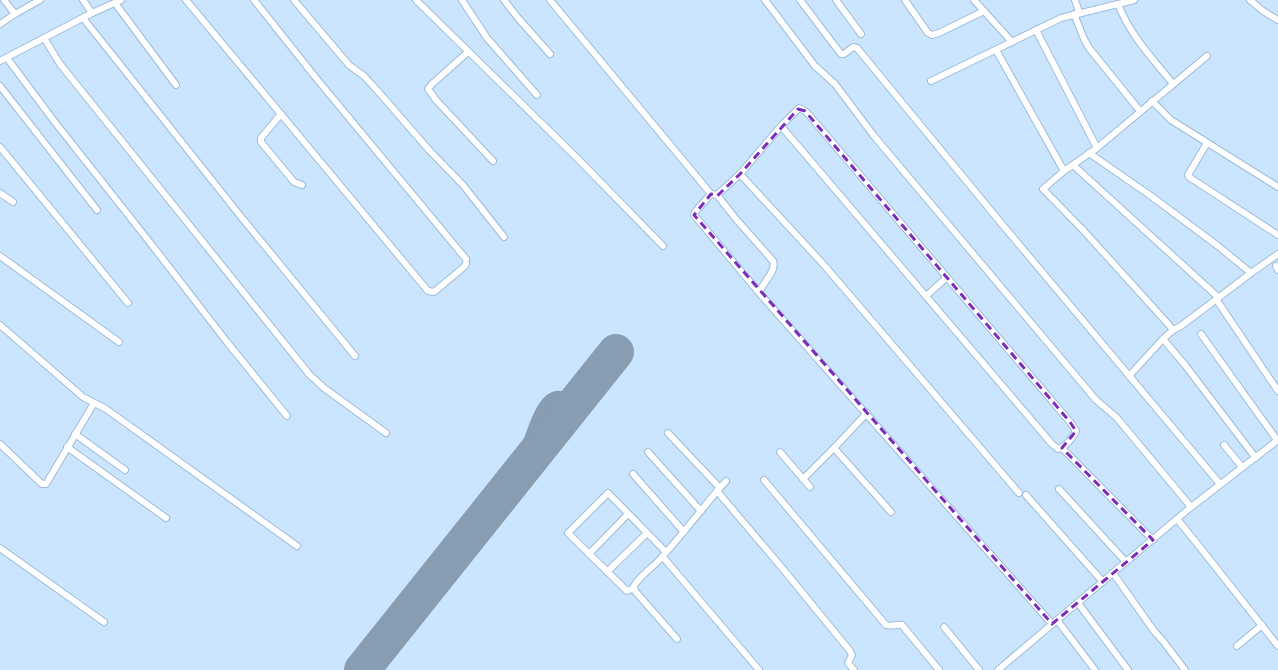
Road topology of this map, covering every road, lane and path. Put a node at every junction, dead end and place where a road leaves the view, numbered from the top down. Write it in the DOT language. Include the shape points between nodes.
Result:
graph roads {
  1 [pos="4,0"];
  2 [pos="40,0"];
  3 [pos="93,0"];
  4 [pos="186,0"];
  5 [pos="254,0"];
  6 [pos="294,0"];
  7 [pos="416,0"];
  8 [pos="462,0"];
  9 [pos="504,0"];
  10 [pos="550,0"];
  11 [pos="765,0"];
  12 [pos="800,0"];
  13 [pos="836,0"];
  14 [pos="905,0"];
  15 [pos="974,0"];
  16 [pos="1075,0"];
  17 [pos="1134,0"];
  18 [pos="1250,0"];
  19 [pos="118,1"];
  20 [pos="85,2"];
  21 [pos="1118,4"];
  22 [pos="984,11"];
  23 [pos="92,13"];
  24 [pos="1076,13"];
  25 [pos="15,14"];
  26 [pos="83,18"];
  27 [pos="1278,20"];
  28 [pos="0,24"];
  29 [pos="1036,30"];
  30 [pos="861,34"];
  31 [pos="44,38"];
  32 [pos="1012,42"];
  33 [pos="996,50"];
  34 [pos="468,52"];
  35 [pos="550,54"];
  36 [pos="1207,56"];
  37 [pos="7,58"];
  38 [pos="0,61"];
  39 [pos="931,81"];
  40 [pos="1173,84"];
  41 [pos="176,85"];
  42 [pos="0,86"];
  43 [pos="537,95"];
  44 [pos="1152,102"];
  45 [pos="1140,111"];
  46 [pos="281,114"];
  47 [pos="781,126"];
  48 [pos="1207,143"];
  49 [pos="0,147"];
  50 [pos="1097,148"];
  51 [pos="1089,153"];
  52 [pos="493,161"];
  53 [pos="1073,165"];
  54 [pos="1064,171"];
  55 [pos="740,174"];
  56 [pos="302,185"];
  57 [pos="1278,187"];
  58 [pos="0,193"];
  59 [pos="714,195"];
  60 [pos="13,202"];
  61 [pos="97,210"];
  62 [pos="1278,235"];
  63 [pos="504,237"];
  64 [pos="664,246"];
  65 [pos="1278,254"];
  66 [pos="0,256"];
  67 [pos="1251,272"];
  68 [pos="946,278"];
  69 [pos="761,295"];
  70 [pos="926,296"];
  71 [pos="1217,298"];
  72 [pos="128,303"];
  73 [pos="0,325"];
  74 [pos="1173,330"];
  75 [pos="1201,334"];
  76 [pos="1163,339"];
  77 [pos="119,342"];
  78 [pos="355,356"];
  79 [pos="1129,376"];
  80 [pos="1278,391"];
  81 [pos="94,403"];
  82 [pos="867,413"];
  83 [pos="287,416"];
  84 [pos="668,433"];
  85 [pos="76,434"];
  86 [pos="386,434"];
  87 [pos="1278,440"];
  88 [pos="0,444"];
  89 [pos="1224,445"];
  90 [pos="67,446"];
  91 [pos="834,448"];
  92 [pos="1062,448"];
  93 [pos="648,452"];
  94 [pos="780,452"];
  95 [pos="1255,457"];
  96 [pos="1242,467"];
  97 [pos="126,470"];
  98 [pos="633,474"];
  99 [pos="803,479"];
  100 [pos="764,480"];
  101 [pos="726,481"];
  102 [pos="1220,484"];
  103 [pos="810,487"];
  104 [pos="718,489"];
  105 [pos="1059,489"];
  106 [pos="1019,493"];
  107 [pos="1026,495"];
  108 [pos="1191,507"];
  109 [pos="701,511"];
  110 [pos="891,512"];
  111 [pos="628,514"];
  112 [pos="166,518"];
  113 [pos="1177,520"];
  114 [pos="684,532"];
  115 [pos="647,533"];
  116 [pos="1153,540"];
  117 [pos="297,546"];
  118 [pos="0,548"];
  119 [pos="589,554"];
  120 [pos="664,555"];
  121 [pos="1126,562"];
  122 [pos="607,572"];
  123 [pos="1113,573"];
  124 [pos="1103,582"];
  125 [pos="634,588"];
  126 [pos="1078,603"];
  127 [pos="104,622"];
  128 [pos="1055,622"];
  129 [pos="1262,626"];
  130 [pos="944,627"];
  131 [pos="677,639"];
  132 [pos="1236,646"];
  133 [pos="1278,646"];
  134 [pos="759,670"];
  135 [pos="854,670"];
  136 [pos="939,670"];
  137 [pos="979,670"];
  138 [pos="998,670"];
  139 [pos="1095,670"];
  140 [pos="1128,670"];
  141 [pos="1184,670"];
  1 -- 25 [label="street"];
  2 -- 25 [label="street"];
  3 -- 20 [label="street"];
  4 -- 46 [label="street"];
  5 -- 46 [label="street" via="466,261 465,266 434,292 428,291"];
  6 -- 63 [label="street" via="349,65 376,88 463,185"];
  7 -- 34 [label="street"];
  8 -- 43 [label="street" via="487,38"];
  9 -- 35 [label="street"];
  10 -- 59 [label="street"];
  11 -- 108 [label="street" via="815,66 835,84 874,136 1096,400 1132,435"];
  12 -- 79 [label="street" via="841,54 853,47 857,48"];
  13 -- 30 [label="street"];
  14 -- 22 [label="street" via="932,35"];
  15 -- 22 [label="street"];
  16 -- 24 [label="street"];
  17 -- 21 [label="street"];
  18 -- 27 [label="street"];
  19 -- 23 [label="street"];
  19 -- 41 [label="street"];
  20 -- 23 [label="street"];
  21 -- 24 [label="street"];
  21 -- 40 [label="street" via="1134,34"];
  22 -- 32 [label="street"];
  23 -- 26 [label="street"];
  24 -- 29 [label="street"];
  24 -- 45 [label="street" via="1089,48"];
  25 -- 28 [label="street"];
  26 -- 31 [label="street"];
  26 -- 78 [label="street"];
  29 -- 32 [label="street"];
  29 -- 50 [label="street"];
  31 -- 37 [label="street"];
  31 -- 86 [label="street" via="60,64 309,374"];
  32 -- 33 [label="street"];
  33 -- 39 [label="street"];
  33 -- 54 [label="street"];
  34 -- 52 [label="street" via="428,89"];
  34 -- 64 [label="street"];
  36 -- 40 [label="street"];
  37 -- 38 [label="street"];
  37 -- 83 [label="street" via="226,342"];
  40 -- 44 [label="street"];
  42 -- 61 [label="street"];
  44 -- 45 [label="street"];
  44 -- 48 [label="street" via="1171,120"];
  45 -- 50 [label="street"];
  46 -- 56 [label="street" via="261,138 261,142 294,182"];
  47 -- 55 [label="street"];
  47 -- 68 [label="street" via="798,108 805,111"];
  47 -- 70 [label="street"];
  48 -- 57 [label="street"];
  48 -- 62 [label="street" via="1188,173 1189,177"];
  49 -- 72 [label="street"];
  50 -- 51 [label="street"];
  51 -- 53 [label="street"];
  51 -- 67 [label="street" via="1170,209"];
  53 -- 54 [label="street"];
  53 -- 71 [label="street"];
  54 -- 74 [label="street" via="1044,189"];
  55 -- 59 [label="street"];
  55 -- 106 [label="street" via="824,265"];
  58 -- 60 [label="street"];
  59 -- 69 [label="street" via="773,261 774,267 761,287"];
  59 -- 69 [label="street" via="694,215"];
  65 -- 67 [label="street"];
  66 -- 77 [label="street"];
  67 -- 71 [label="street"];
  68 -- 70 [label="street"];
  68 -- 92 [label="street" via="1074,427 1075,434"];
  69 -- 82 [label="street"];
  70 -- 92 [label="street" via="1052,444 1058,449"];
  71 -- 74 [label="street"];
  71 -- 80 [label="street"];
  73 -- 81 [label="street" via="83,397"];
  74 -- 76 [label="street"];
  75 -- 87 [label="street"];
  76 -- 79 [label="street"];
  76 -- 95 [label="street"];
  79 -- 102 [label="street"];
  81 -- 85 [label="street"];
  81 -- 117 [label="street"];
  82 -- 91 [label="street"];
  82 -- 128 [label="street"];
  84 -- 104 [label="street"];
  85 -- 90 [label="street"];
  85 -- 97 [label="street"];
  87 -- 95 [label="street"];
  88 -- 90 [label="street" via="44,484"];
  89 -- 96 [label="street"];
  90 -- 112 [label="street"];
  91 -- 99 [label="street"];
  91 -- 110 [label="street"];
  92 -- 116 [label="street"];
  93 -- 109 [label="street"];
  94 -- 99 [label="street"];
  95 -- 96 [label="street"];
  96 -- 102 [label="street"];
  98 -- 114 [label="street"];
  99 -- 103 [label="street"];
  100 -- 136 [label="street" via="886,625 902,625"];
  101 -- 104 [label="street"];
  102 -- 108 [label="street"];
  104 -- 109 [label="street"];
  104 -- 135 [label="street" via="850,651 852,655 848,663"];
  105 -- 121 [label="street"];
  107 -- 124 [label="street"];
  108 -- 113 [label="street"];
  109 -- 114 [label="street"];
  111 -- 115 [label="street"];
  111 -- 119 [label="street"];
  111 -- 119 [label="street" via="608,493 568,533"];
  113 -- 116 [label="street"];
  113 -- 129 [label="street"];
  114 -- 120 [label="street"];
  115 -- 120 [label="street"];
  115 -- 122 [label="street"];
  116 -- 121 [label="street"];
  118 -- 127 [label="street"];
  119 -- 122 [label="street"];
  120 -- 125 [label="street"];
  120 -- 134 [label="street"];
  121 -- 123 [label="street"];
  122 -- 125 [label="street" via="627,591"];
  123 -- 124 [label="street"];
  123 -- 141 [label="street"];
  124 -- 126 [label="street"];
  125 -- 131 [label="street"];
  126 -- 128 [label="street"];
  126 -- 140 [label="street"];
  128 -- 138 [label="street"];
  128 -- 139 [label="street"];
  129 -- 132 [label="street"];
  129 -- 133 [label="street"];
  130 -- 137 [label="street"];
}
